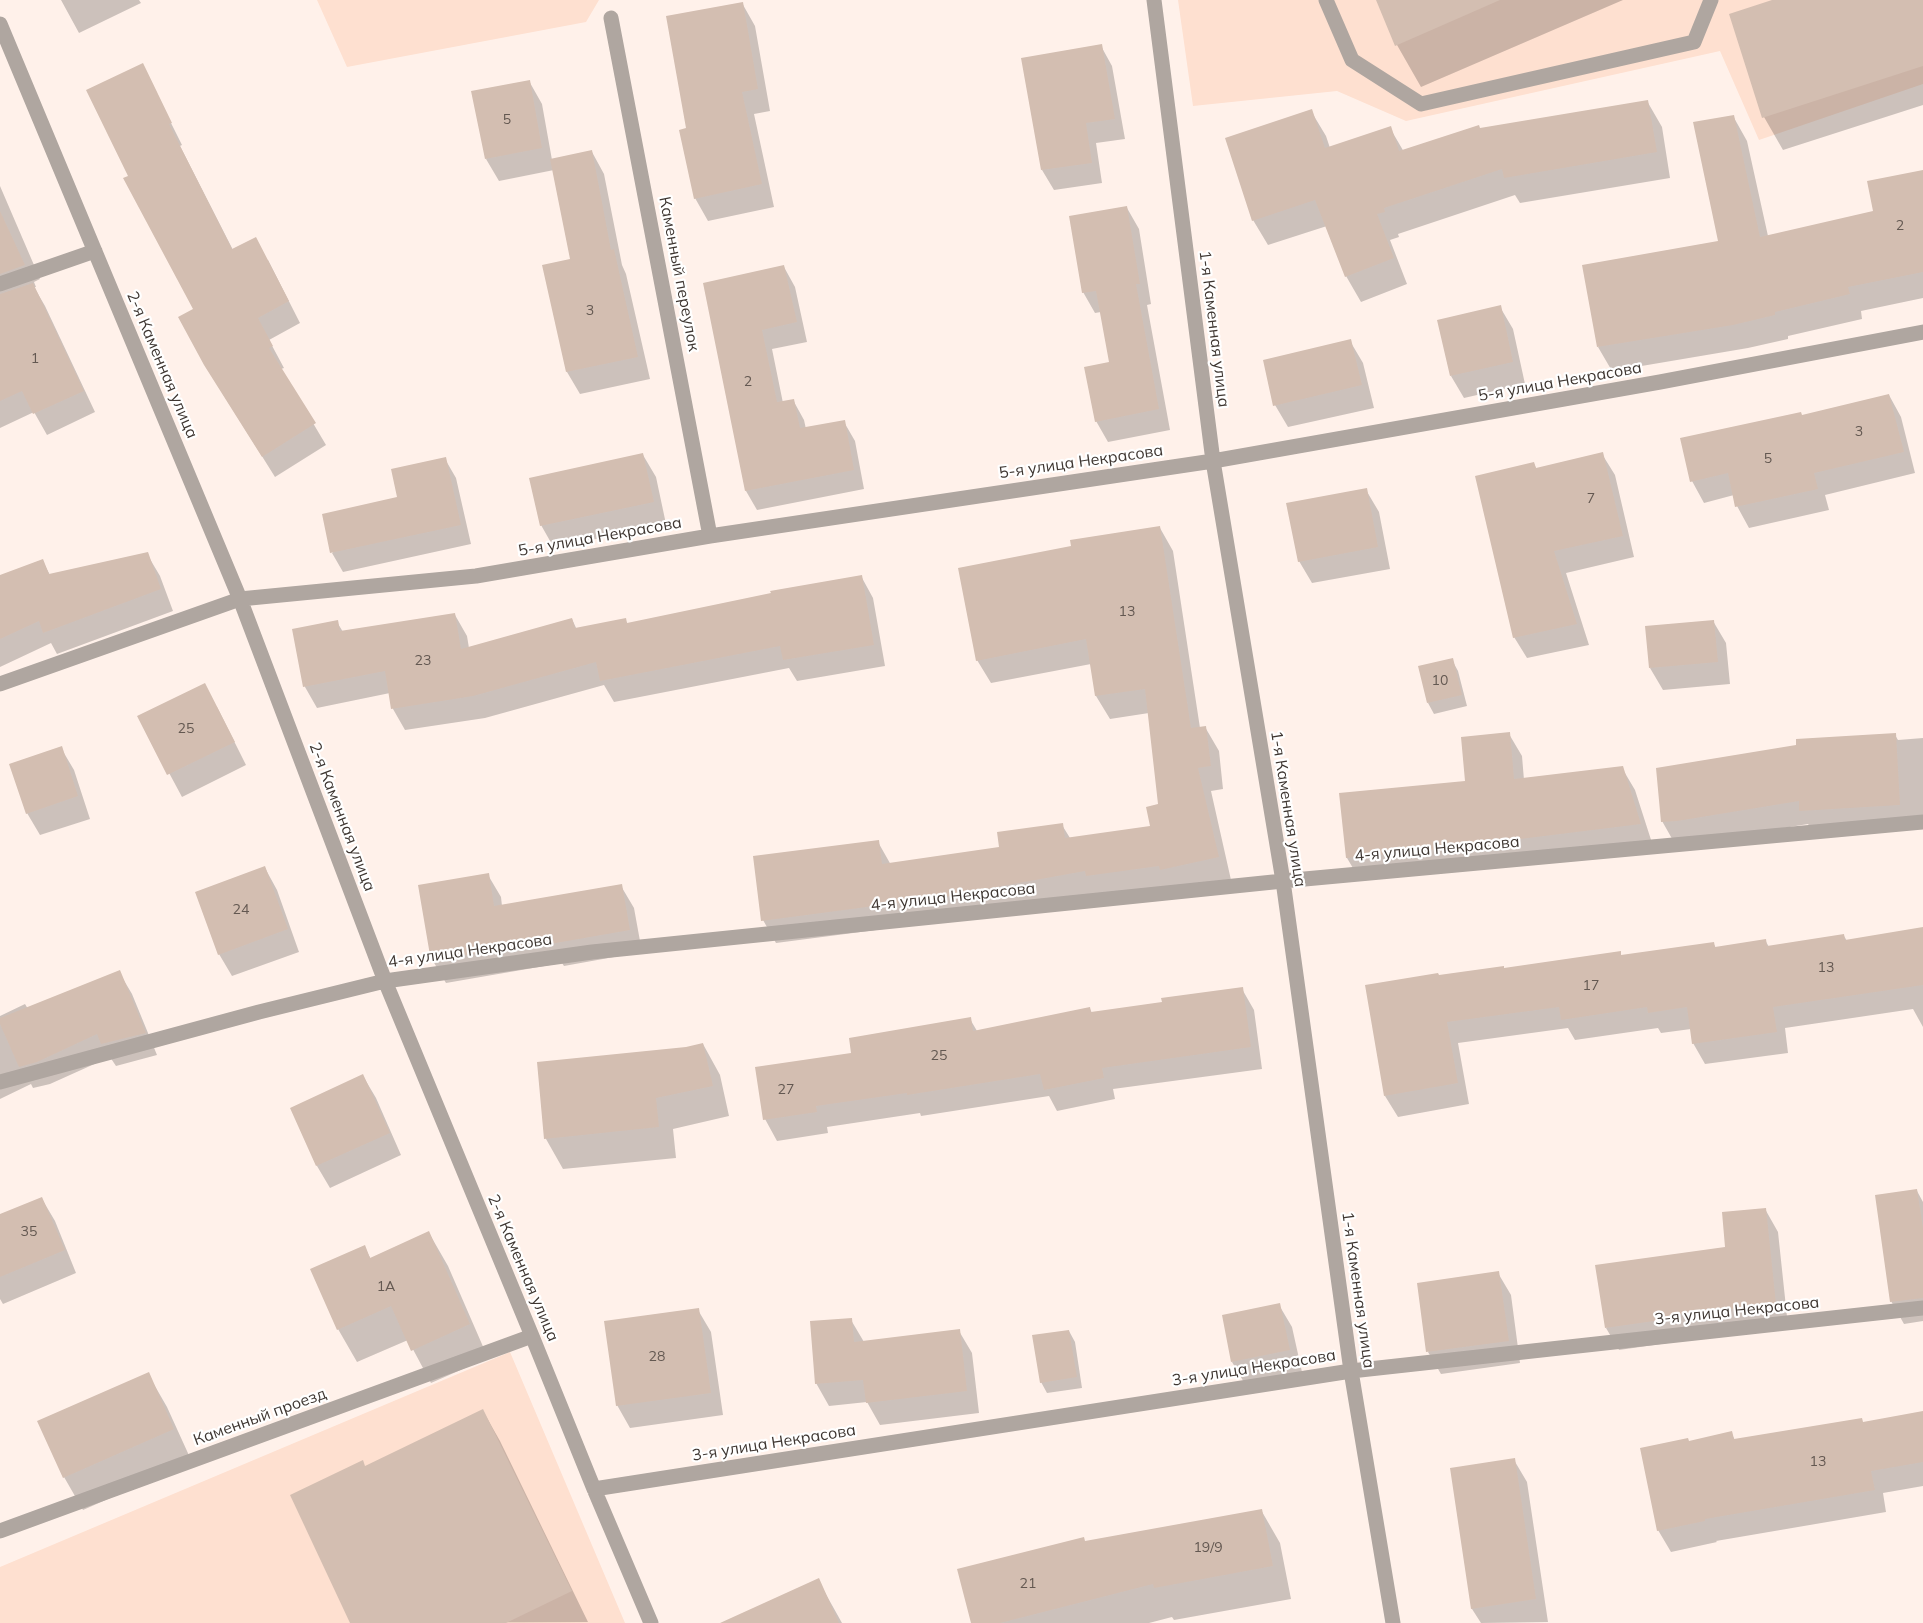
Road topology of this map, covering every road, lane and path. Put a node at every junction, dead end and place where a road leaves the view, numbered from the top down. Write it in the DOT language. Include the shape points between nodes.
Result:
graph roads {
  1 [pos="1154,0"];
  2 [pos="1326,0"];
  3 [pos="1711,0"];
  4 [pos="611,18"];
  5 [pos="0,24"];
  6 [pos="94,251"];
  7 [pos="0,284"];
  8 [pos="1923,332"];
  9 [pos="1212,461"];
  10 [pos="710,536"];
  11 [pos="240,599"];
  12 [pos="0,684"];
  13 [pos="1923,822"];
  14 [pos="1282,881"];
  15 [pos="385,981"];
  16 [pos="0,1082"];
  17 [pos="1923,1308"];
  18 [pos="532,1336"];
  19 [pos="1352,1371"];
  20 [pos="594,1489"];
  21 [pos="0,1531"];
  22 [pos="651,1623"];
  23 [pos="1393,1623"];
  1 -- 9 [label="street, 1-я Каменная улица"];
  2 -- 3 [label="street" via="1352,60 1421,104 1694,42"];
  4 -- 10 [label="street, Каменный переулок"];
  5 -- 6 [label="street, 2-я Каменная улица"];
  6 -- 7 [label="street"];
  6 -- 11 [label="street, 2-я Каменная улица"];
  8 -- 9 [label="street, 5-я улица Некрасова"];
  9 -- 10 [label="street, 5-я улица Некрасова"];
  9 -- 14 [label="street, 1-я Каменная улица"];
  10 -- 11 [label="street, 5-я улица Некрасова" via="476,576"];
  11 -- 12 [label="street, 5-я улица Некрасова"];
  11 -- 15 [label="street, 2-я Каменная улица"];
  13 -- 14 [label="street, 4-я улица Некрасова"];
  14 -- 15 [label="street, 4-я улица Некрасова" via="592,952"];
  14 -- 19 [label="street, 1-я Каменная улица"];
  15 -- 16 [label="street, 4-я улица Некрасова"];
  15 -- 18 [label="street, 2-я Каменная улица"];
  17 -- 19 [label="street, 3-я улица Некрасова"];
  18 -- 20 [label="street, 2-я Каменная улица"];
  18 -- 21 [label="street, Каменный проезд"];
  19 -- 20 [label="street, 3-я улица Некрасова"];
  19 -- 23 [label="street, 1-я Каменная улица"];
  20 -- 22 [label="street, 2-я Каменная улица"];
}
